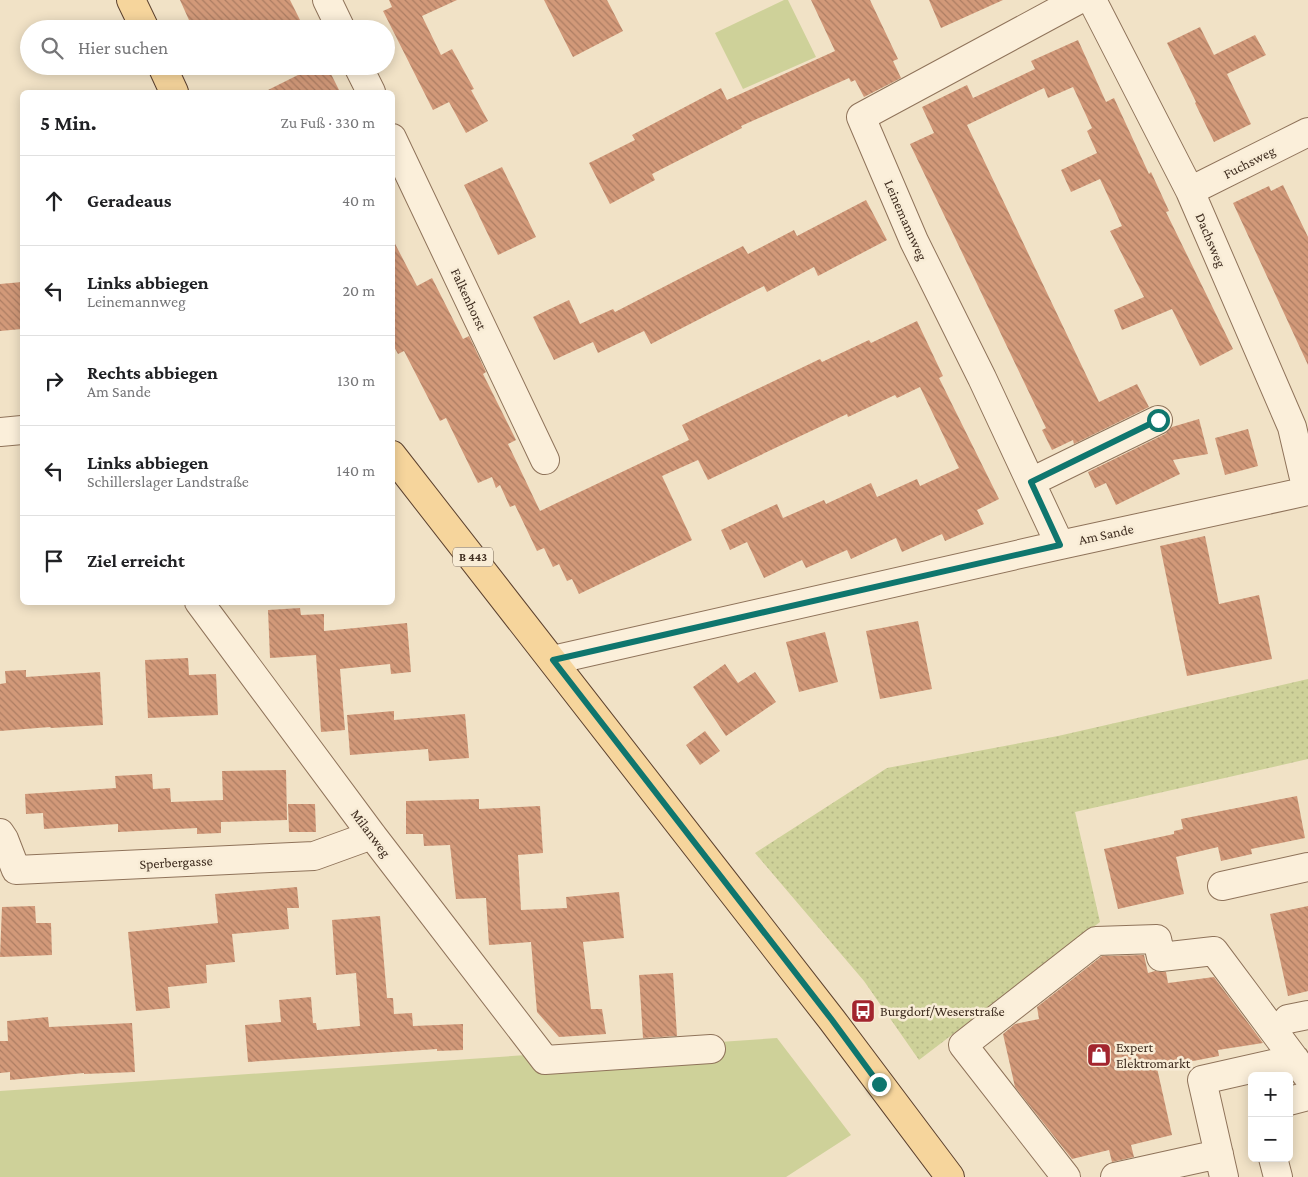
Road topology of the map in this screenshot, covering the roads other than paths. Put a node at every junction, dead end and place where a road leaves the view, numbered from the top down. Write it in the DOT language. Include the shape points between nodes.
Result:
graph roads {
  1 [pos="131,0"];
  2 [pos="327,0"];
  3 [pos="1078,0"];
  4 [pos="1092,0"];
  5 [pos="141,20"];
  6 [pos="337,20"];
  7 [pos="166,75"];
  8 [pos="362,75"];
  9 [pos="173,90"];
  10 [pos="370,90"];
  11 [pos="1308,132"];
  12 [pos="395,144"];
  13 [pos="1190,191"];
  14 [pos="1158,420"];
  15 [pos="20,430"];
  16 [pos="0,432"];
  17 [pos="395,458"];
  18 [pos="546,460"];
  19 [pos="1031,482"];
  20 [pos="1308,491"];
  21 [pos="1060,545"];
  22 [pos="201,605"];
  23 [pos="553,660"];
  24 [pos="0,833"];
  25 [pos="372,835"];
  26 [pos="1308,867"];
  27 [pos="8,878"];
  28 [pos="1222,886"];
  29 [pos="711,1048"];
  30 [pos="1302,1068"];
  31 [pos="1308,1096"];
  32 [pos="1293,1100"];
  33 [pos="1221,1166"];
  34 [pos="950,1177"];
  35 [pos="1066,1177"];
  36 [pos="1115,1177"];
  1 -- 5 [label="main road"];
  2 -- 6 [label="street"];
  3 -- 19 [label="street, Leinemannweg" via="861,116 914,241"];
  4 -- 13 [label="street, Dachsweg"];
  7 -- 9 [label="main road"];
  8 -- 10 [label="street"];
  11 -- 13 [label="street, Fuchsweg"];
  12 -- 18 [label="street, Falkenhorst"];
  13 -- 20 [label="street, Dachsweg" via="1292,427"];
  14 -- 19 [label="street"];
  15 -- 16 [label="street"];
  17 -- 23 [label="main road, B 443"];
  19 -- 21 [label="street, Leinemannweg"];
  20 -- 21 [label="street, Am Sande"];
  21 -- 23 [label="street, Am Sande"];
  22 -- 25 [label="street, Milanweg"];
  23 -- 34 [label="main road, B 443"];
  24 -- 27 [label="street, Sperbergasse" via="4,839"];
  25 -- 27 [label="street, Sperbergasse" via="314,856"];
  25 -- 29 [label="street, Milanweg" via="545,1060"];
  26 -- 28 [label="street"];
  30 -- 33 [label="street" via="1202,1080"];
  30 -- 35 [label="street" via="1214,951 1161,957 1157,939 1096,941 963,1045"];
  31 -- 32 [label="street"];
  33 -- 36 [label="street"];
}
